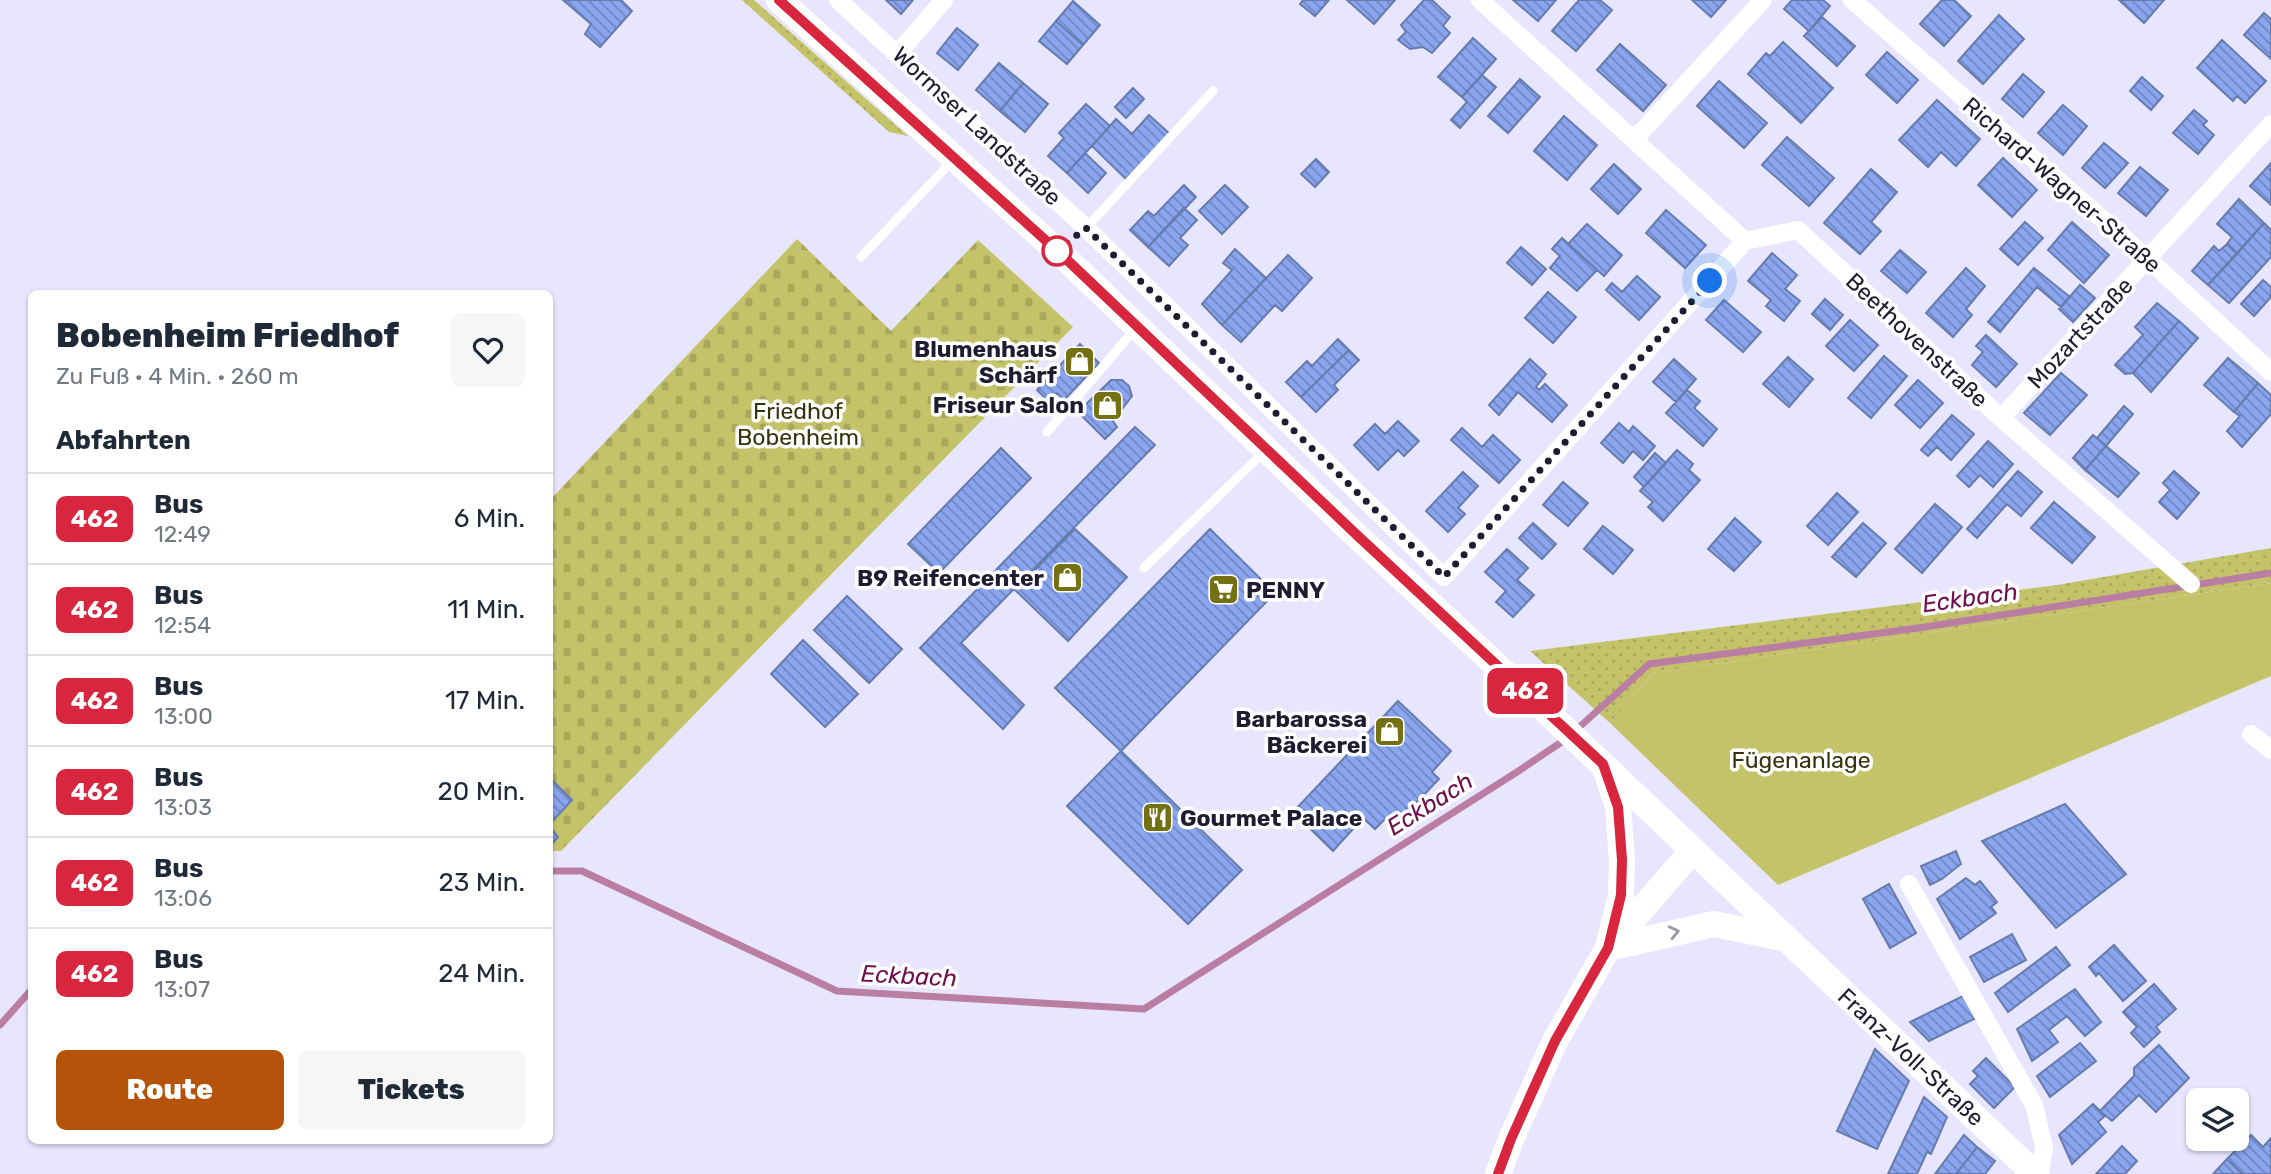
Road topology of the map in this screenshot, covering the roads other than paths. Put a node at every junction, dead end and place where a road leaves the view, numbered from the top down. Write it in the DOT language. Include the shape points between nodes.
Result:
graph roads {
  1 [pos="779,0"];
  2 [pos="838,0"];
  3 [pos="944,0"];
  4 [pos="1480,0"];
  5 [pos="1763,0"];
  6 [pos="1852,0"];
  7 [pos="898,53"];
  8 [pos="1213,91"];
  9 [pos="2271,124"];
  10 [pos="1634,140"];
  11 [pos="955,158"];
  12 [pos="1086,228"];
  13 [pos="1745,241"];
  14 [pos="861,257"];
  15 [pos="2148,259"];
  16 [pos="1137,327"];
  17 [pos="2271,372"];
  18 [pos="2001,418"];
  19 [pos="1047,432"];
  20 [pos="1266,450"];
  21 [pos="1144,568"];
  22 [pos="2191,584"];
  23 [pos="2251,733"];
  24 [pos="2271,750"];
  25 [pos="1603,764"];
  26 [pos="1693,850"];
  27 [pos="1909,884"];
  28 [pos="1788,940"];
  29 [pos="1608,948"];
  30 [pos="1498,1174"];
  31 [pos="2038,1174"];
  1 -- 11 [label="main road, Wormser Landstraße"];
  2 -- 7 [label="street, Wormser Landstraße"];
  3 -- 7 [label="street"];
  4 -- 10 [label="street"];
  5 -- 10 [label="street"];
  6 -- 15 [label="street, Richard-Wagner-Straße"];
  7 -- 12 [label="street, Wormser Landstraße"];
  8 -- 12 [label="lane"];
  9 -- 15 [label="street, Mozartstraße"];
  10 -- 13 [label="street"];
  11 -- 14 [label="lane"];
  11 -- 16 [label="main road, Wormser Landstraße"];
  12 -- 13 [label="street, Wormser Landstraße" via="1444,577"];
  13 -- 18 [label="street, Beethovenstraße" via="1798,230"];
  15 -- 17 [label="street, Richard-Wagner-Straße"];
  15 -- 18 [label="street, Mozartstraße"];
  16 -- 19 [label="lane"];
  16 -- 20 [label="main road, Wormser Landstraße"];
  18 -- 22 [label="street, Beethovenstraße"];
  20 -- 21 [label="lane"];
  20 -- 25 [label="main road, Wormser Landstraße"];
  23 -- 24 [label="street"];
  25 -- 26 [label="main road, Wormser Landstraße"];
  25 -- 29 [label="main road" via="1618,807 1622,860 1621,895"];
  26 -- 28 [label="main road, Franz-Voll-Straße"];
  26 -- 29 [label="main road"];
  27 -- 31 [label="street, Franz-Voll-Straße" via="2034,1105 2045,1147"];
  29 -- 28 [label="main road, one-way" via="1714,923"];
  28 -- 31 [label="main road, Franz-Voll-Straße"];
  29 -- 30 [label="main road" via="1555,1041"];
}
